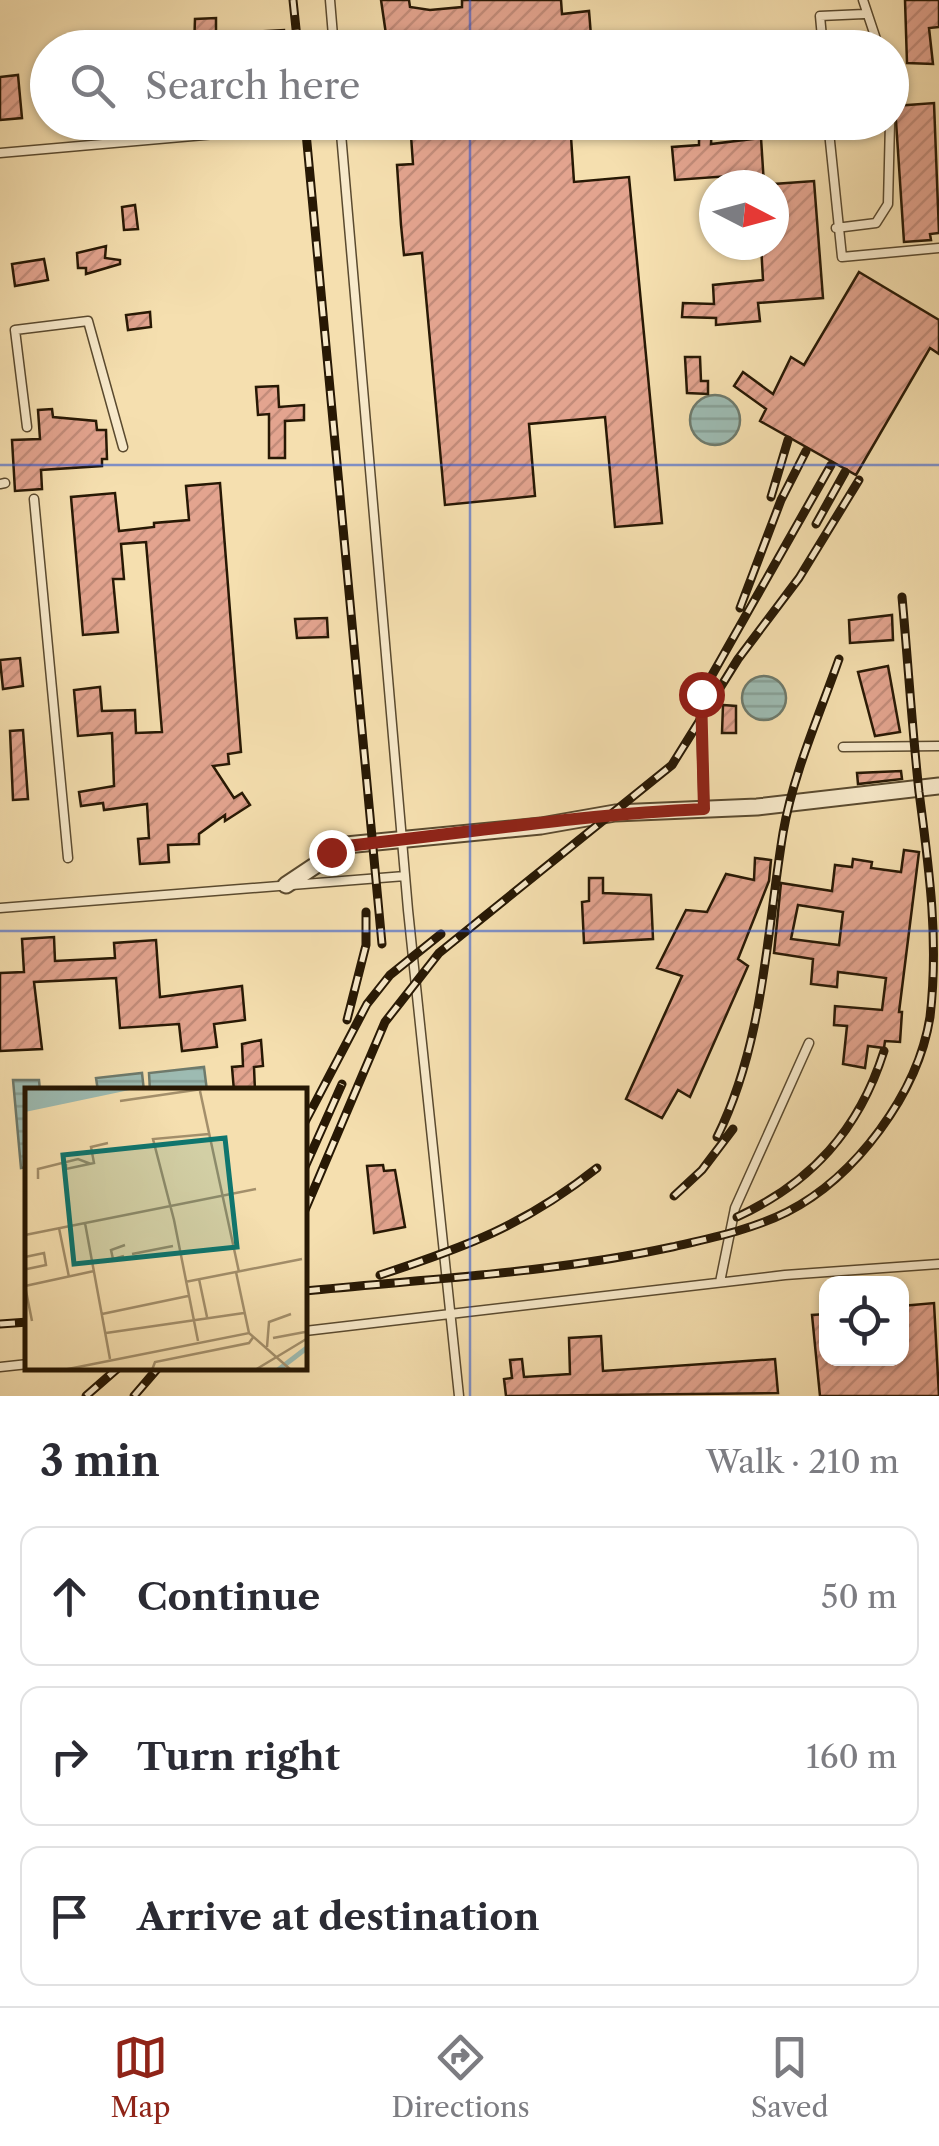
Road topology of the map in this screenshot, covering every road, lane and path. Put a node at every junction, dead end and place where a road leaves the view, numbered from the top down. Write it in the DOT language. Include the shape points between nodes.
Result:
graph roads {
  1 [pos="330,0"];
  2 [pos="863,0"];
  3 [pos="864,14"];
  4 [pos="332,30"];
  5 [pos="821,30"];
  6 [pos="871,30"];
  7 [pos="147,140"];
  8 [pos="341,140"];
  9 [pos="829,140"];
  10 [pos="890,140"];
  11 [pos="0,153"];
  12 [pos="836,228"];
  13 [pos="939,248"];
  14 [pos="27,427"];
  15 [pos="123,447"];
  16 [pos="34,499"];
  17 [pos="700,680"];
  18 [pos="939,746"];
  19 [pos="844,748"];
  20 [pos="939,786"];
  21 [pos="704,809"];
  22 [pos="402,840"];
  23 [pos="68,858"];
  24 [pos="405,876"];
  25 [pos="286,885"];
  26 [pos="0,908"];
  27 [pos="808,1043"];
  28 [pos="939,1264"];
  29 [pos="720,1282"];
  30 [pos="451,1314"];
  31 [pos="308,1331"];
  32 [pos="25,1364"];
  33 [pos="0,1367"];
  34 [pos="459,1396"];
  1 -- 4 [label="lane"];
  2 -- 3 [label="lane"];
  3 -- 5 [label="lane" via="820,16"];
  3 -- 6 [label="lane"];
  7 -- 11 [label="lane"];
  8 -- 22 [label="lane"];
  9 -- 12 [label="lane"];
  10 -- 12 [label="lane" via="888,204 876,222"];
  12 -- 13 [label="lane" via="842,257"];
  14 -- 15 [label="lane" via="15,330 88,321"];
  16 -- 23 [label="lane"];
  17 -- 21 [label="lane"];
  18 -- 19 [label="lane"];
  20 -- 21 [label="street"];
  21 -- 22 [label="street" via="616,813"];
  22 -- 24 [label="lane"];
  22 -- 25 [label="street" via="331,852"];
  24 -- 25 [label="lane"];
  24 -- 30 [label="lane"];
  25 -- 26 [label="lane"];
  27 -- 29 [label="lane" via="734,1208"];
  28 -- 29 [label="lane"];
  29 -- 30 [label="lane"];
  30 -- 31 [label="lane"];
  30 -- 34 [label="lane"];
  32 -- 33 [label="lane"];
}
